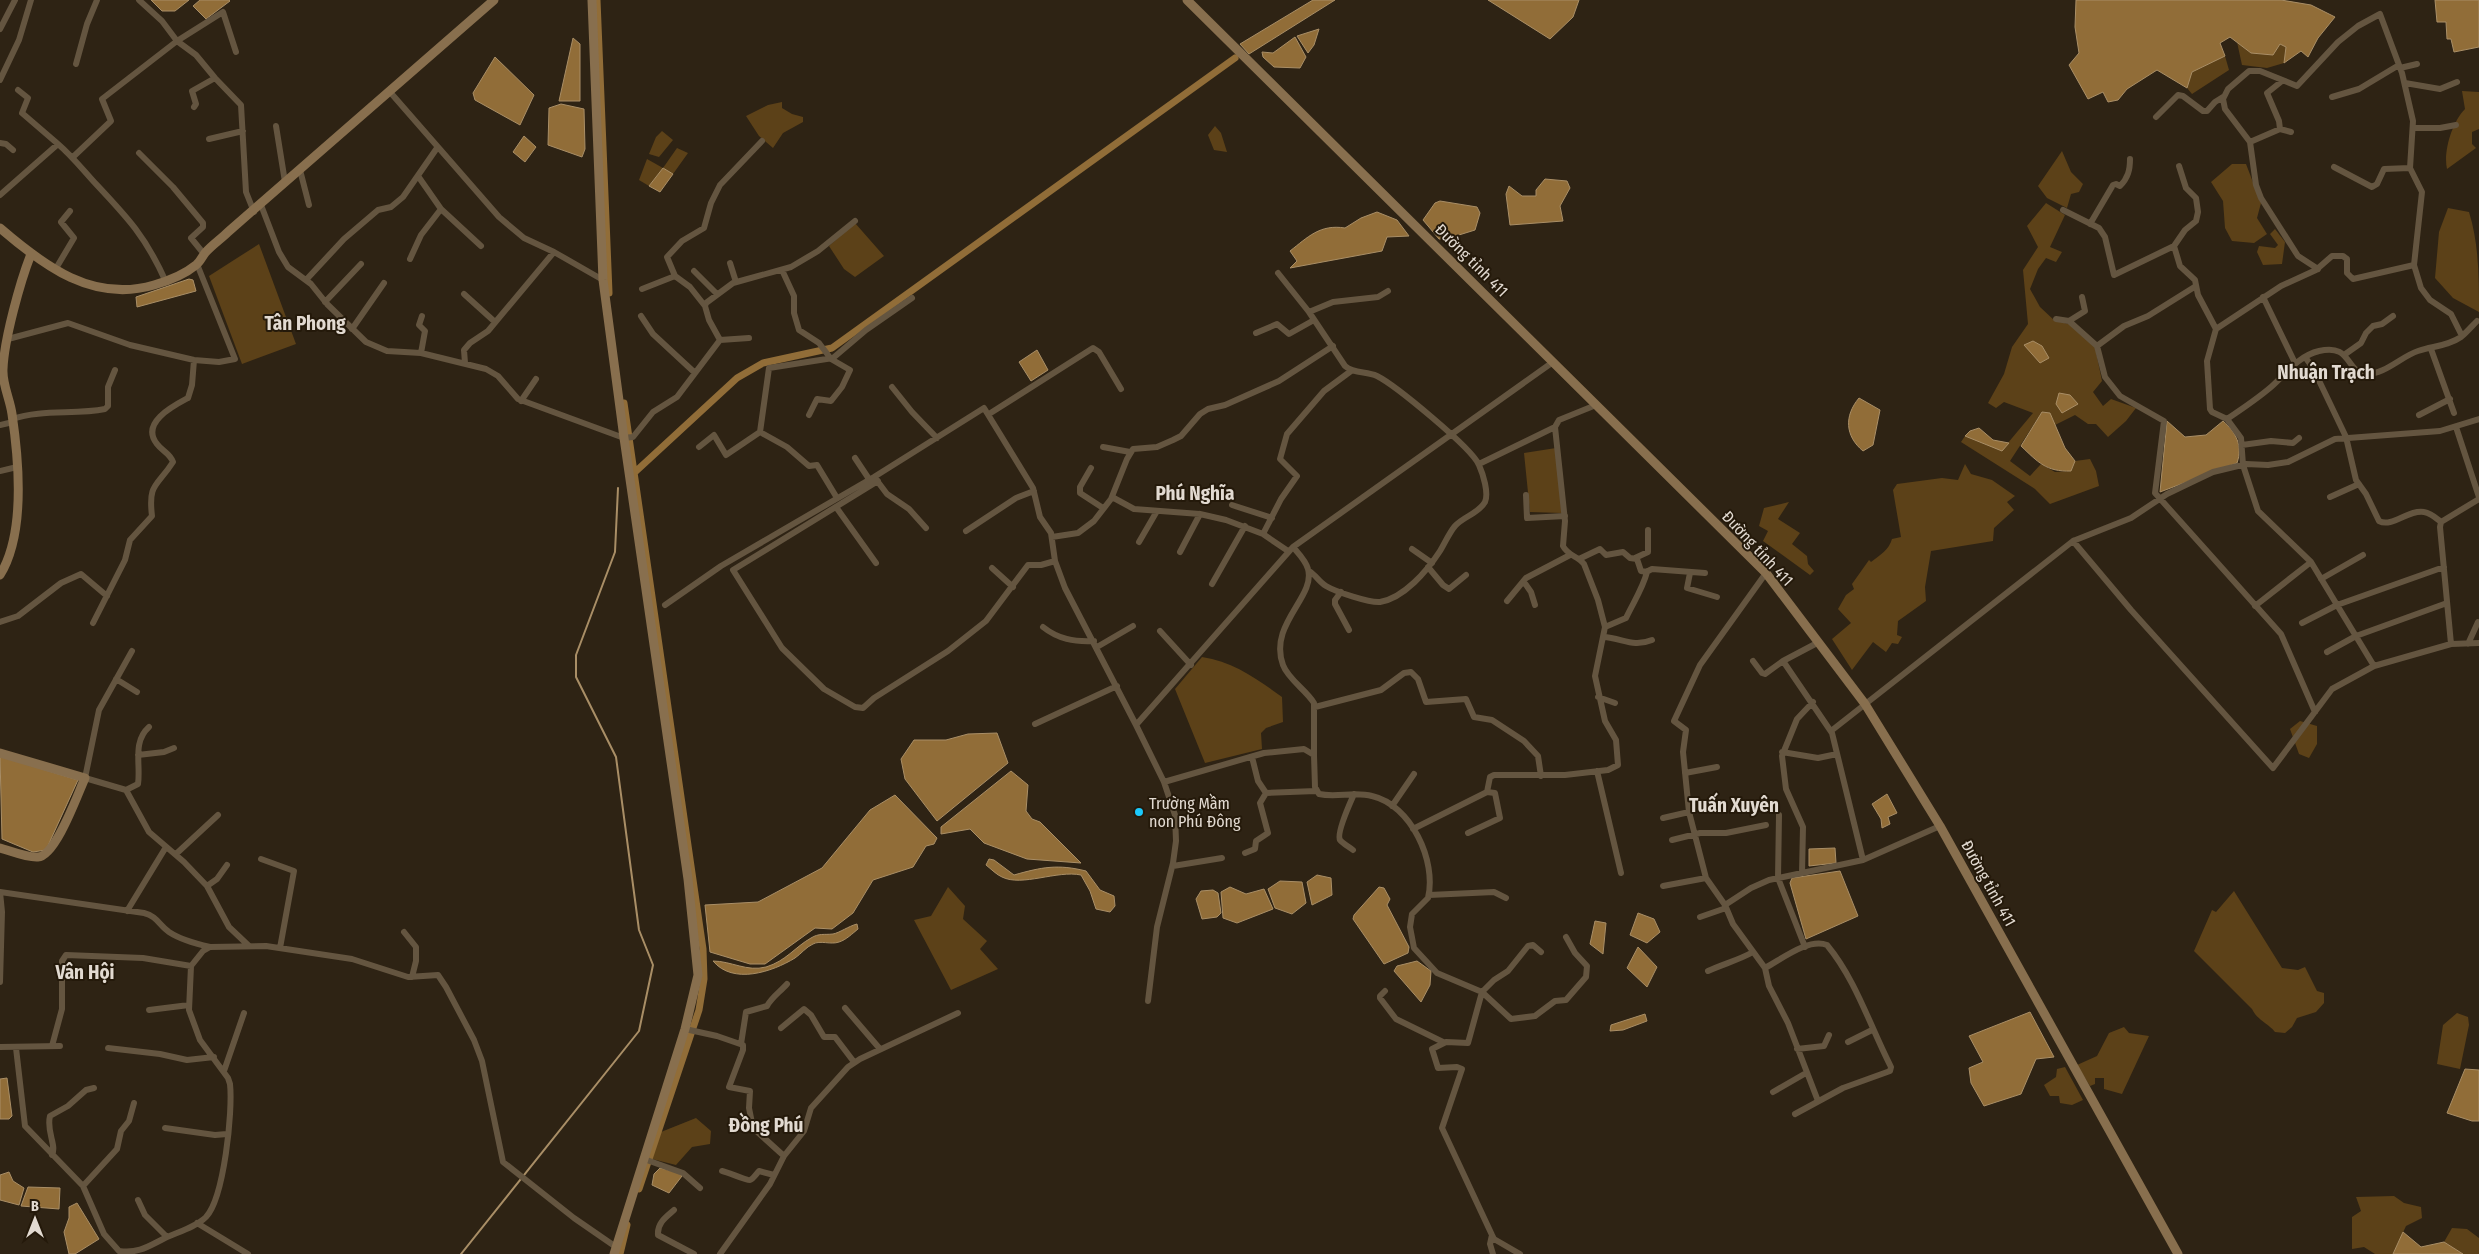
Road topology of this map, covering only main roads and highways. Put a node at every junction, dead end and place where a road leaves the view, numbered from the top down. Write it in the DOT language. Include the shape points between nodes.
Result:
graph roads {
  1 [pos="494,0"];
  2 [pos="592,0"];
  3 [pos="1187,0"];
  4 [pos="0,228"];
  5 [pos="31,254"];
  6 [pos="2,372"];
  7 [pos="0,576"];
  8 [pos="0,753"];
  9 [pos="0,848"];
  10 [pos="615,1250"];
  11 [pos="2178,1254"];
  1 -- 5 [label="main road" via="285,182 204,254 197,264 166,282 122,291 101,290 55,270"];
  2 -- 10 [label="main road" via="603,280 628,438 698,975 690,1030"];
  3 -- 11 [label="main road, Đường tỉnh 411" via="1766,573 1865,704 1940,826"];
  4 -- 5 [label="main road"];
  5 -- 6 [label="main road"];
  6 -- 7 [label="main road" via="12,420 18,506 9,554"];
  8 -- 9 [label="main road" via="85,778 48,854 38,858"];
}
